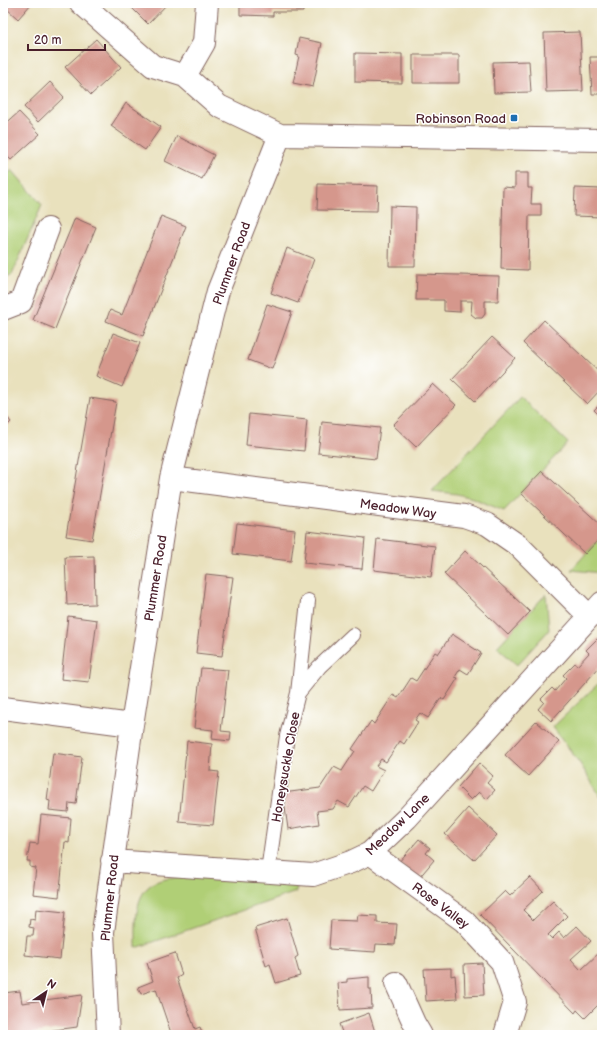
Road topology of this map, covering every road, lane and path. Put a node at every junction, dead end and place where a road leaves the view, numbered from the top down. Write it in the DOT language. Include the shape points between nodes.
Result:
graph roads {
  1 [pos="81,3"];
  2 [pos="207,3"];
  3 [pos="185,76"];
  4 [pos="280,135"];
  5 [pos="602,140"];
  6 [pos="48,229"];
  7 [pos="3,309"];
  8 [pos="171,478"];
  9 [pos="308,601"];
  10 [pos="596,610"];
  11 [pos="353,635"];
  12 [pos="298,693"];
  13 [pos="3,708"];
  14 [pos="132,725"];
  15 [pos="370,853"];
  16 [pos="112,861"];
  17 [pos="268,872"];
  18 [pos="396,983"];
  19 [pos="108,1035"];
  20 [pos="421,1035"];
  21 [pos="505,1035"];
  1 -- 3 [label="street" via="153,66"];
  2 -- 3 [label="street" via="204,43"];
  3 -- 4 [label="street" via="219,106"];
  4 -- 5 [label="street"];
  4 -- 8 [label="street, Plummer Road" via="218,291"];
  6 -- 7 [label="street" via="21,302"];
  8 -- 10 [label="street, Meadow Way" via="464,516 487,524 519,546"];
  8 -- 14 [label="street, Plummer Road"];
  9 -- 12 [label="lane"];
  10 -- 15 [label="street, Meadow Lane" via="407,818"];
  11 -- 12 [label="lane, Honeysuckle Close" via="319,667"];
  12 -- 17 [label="lane, Honeysuckle Close" via="287,736"];
  13 -- 14 [label="street"];
  14 -- 16 [label="street, Plummer Road"];
  15 -- 17 [label="street, Meadow Lane" via="313,875"];
  15 -- 21 [label="street, Rose Valley" via="464,921 502,962 515,1002"];
  16 -- 17 [label="street, Meadow Lane"];
  16 -- 19 [label="street, Plummer Road" via="103,932"];
  18 -- 20 [label="street"];
}
